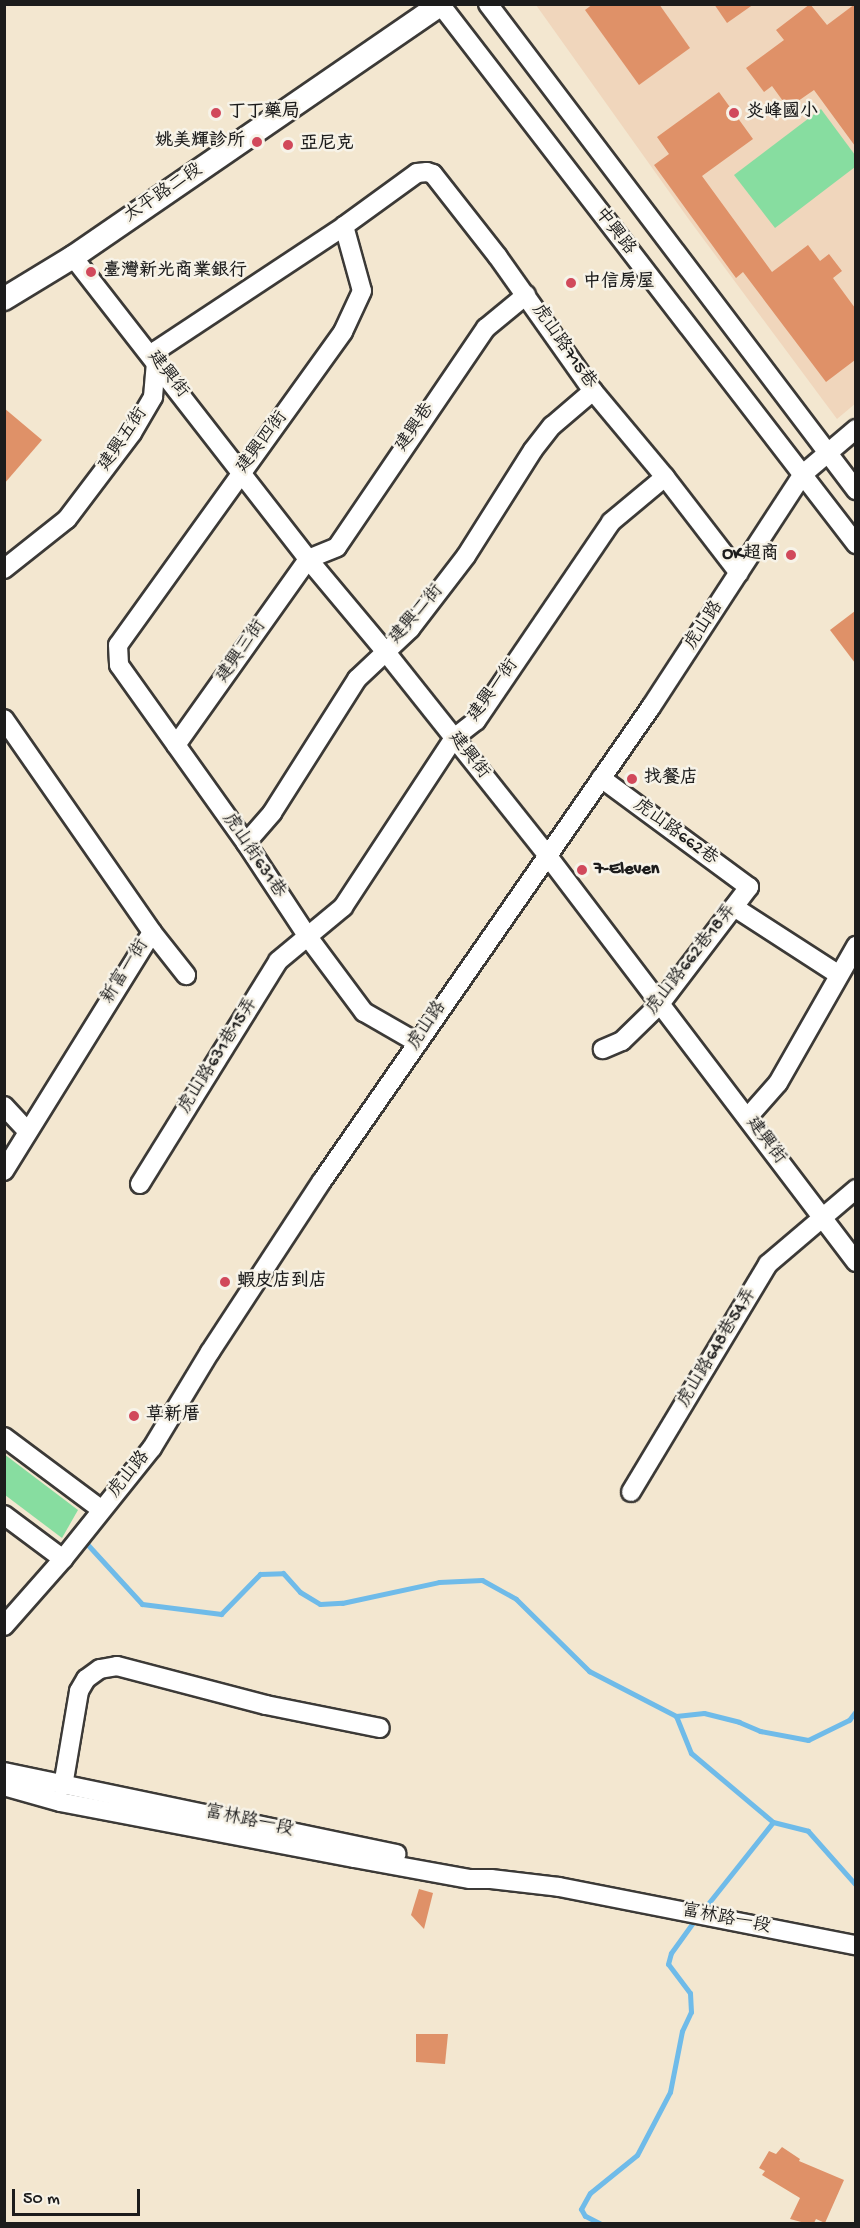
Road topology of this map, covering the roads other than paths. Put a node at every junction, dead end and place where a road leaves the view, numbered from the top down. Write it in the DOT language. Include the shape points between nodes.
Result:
graph roads {
  1 [pos="488,4"];
  2 [pos="440,5"];
  3 [pos="344,226"];
  4 [pos="73,257"];
  5 [pos="526,295"];
  6 [pos="4,299"];
  7 [pos="156,361"];
  8 [pos="593,391"];
  9 [pos="855,429"];
  10 [pos="828,454"];
  11 [pos="241,473"];
  12 [pos="803,474"];
  13 [pos="665,477"];
  14 [pos="855,490"];
  15 [pos="855,544"];
  16 [pos="308,559"];
  17 [pos="4,569"];
  18 [pos="739,573"];
  19 [pos="118,645"];
  20 [pos="386,651"];
  21 [pos="4,719"];
  22 [pos="454,738"];
  23 [pos="176,745"];
  24 [pos="601,778"];
  25 [pos="246,843"];
  26 [pos="547,855"];
  27 [pos="749,887"];
  28 [pos="734,907"];
  29 [pos="152,932"];
  30 [pos="308,937"];
  31 [pos="855,946"];
  32 [pos="186,975"];
  33 [pos="839,975"];
  34 [pos="660,1004"];
  35 [pos="418,1043"];
  36 [pos="603,1049"];
  37 [pos="4,1106"];
  38 [pos="748,1117"];
  39 [pos="28,1132"];
  40 [pos="4,1171"];
  41 [pos="140,1184"];
  42 [pos="855,1189"];
  43 [pos="822,1219"];
  44 [pos="855,1262"];
  45 [pos="4,1437"];
  46 [pos="631,1492"];
  47 [pos="102,1510"];
  48 [pos="4,1515"];
  49 [pos="63,1559"];
  50 [pos="4,1626"];
  51 [pos="380,1728"];
  52 [pos="4,1772"];
  53 [pos="4,1786"];
  54 [pos="63,1786"];
  55 [pos="491,1879"];
  56 [pos="855,1946"];
  1 -- 10 [label="street, 中興路"];
  2 -- 4 [label="main road, 太平路二段"];
  2 -- 12 [label="street, 中興路"];
  3 -- 5 [label="street, 虎山路715巷" via="417,174 434,174"];
  3 -- 7 [label="street" via="157,350"];
  3 -- 11 [label="street, 建興四街" via="362,291 343,332"];
  4 -- 6 [label="main road, 太平路二段"];
  4 -- 7 [label="street, 建興街"];
  5 -- 8 [label="street, 虎山路715巷"];
  5 -- 16 [label="street, 建興巷" via="472,345 337,547"];
  7 -- 11 [label="street, 建興街"];
  7 -- 17 [label="street, 建興五街" via="153,397 132,433 67,519"];
  8 -- 13 [label="street, 虎山路715巷"];
  8 -- 20 [label="street, 建興二街" via="552,426 466,556 410,629"];
  9 -- 10 [label="street, 虎山路"];
  10 -- 12 [label="street, 虎山路"];
  10 -- 14 [label="street, 中興路"];
  11 -- 16 [label="street, 建興街"];
  11 -- 19 [label="street, 建興四街"];
  12 -- 15 [label="street, 中興路"];
  12 -- 18 [label="street, 虎山路"];
  13 -- 18 [label="street, 虎山路715巷"];
  13 -- 22 [label="street, 建興一街" via="611,522 476,721"];
  16 -- 20 [label="street, 建興街"];
  16 -- 23 [label="street, 建興三街"];
  18 -- 24 [label="street, 虎山路"];
  19 -- 23 [label="street, 虎山街631巷" via="119,665"];
  20 -- 22 [label="street, 建興街"];
  20 -- 25 [label="street, 建興二街" via="357,679 272,813"];
  21 -- 29 [label="street, 新富一街"];
  22 -- 26 [label="street, 建興街"];
  22 -- 30 [label="street, 建興一街" via="343,907"];
  23 -- 25 [label="street, 虎山街631巷"];
  24 -- 26 [label="street, 虎山路"];
  24 -- 27 [label="street, 虎山路662巷"];
  25 -- 30 [label="street, 虎山街631巷"];
  26 -- 34 [label="street, 建興街"];
  26 -- 35 [label="street, 虎山路"];
  27 -- 28 [label="street, 虎山路662巷18弄"];
  28 -- 33 [label="street"];
  28 -- 34 [label="street, 虎山路662巷18弄"];
  29 -- 32 [label="street"];
  29 -- 39 [label="street, 新富一街"];
  30 -- 35 [label="street, 虎山街631巷" via="364,1012"];
  30 -- 41 [label="street, 虎山路631巷15弄" via="278,961"];
  31 -- 33 [label="street"];
  33 -- 38 [label="street" via="778,1083"];
  34 -- 36 [label="street, 虎山路662巷18弄" via="622,1041"];
  34 -- 38 [label="street, 建興街"];
  35 -- 47 [label="street, 虎山路" via="322,1180 152,1448"];
  37 -- 39 [label="street"];
  38 -- 43 [label="street, 建興街"];
  39 -- 40 [label="street, 新富一街"];
  42 -- 43 [label="street, 虎山路648巷54弄"];
  43 -- 44 [label="street, 建興街"];
  43 -- 46 [label="street, 虎山路648巷54弄" via="768,1264"];
  45 -- 47 [label="street"];
  47 -- 49 [label="street, 虎山路"];
  48 -- 49 [label="street"];
  49 -- 50 [label="street, 虎山路"];
  51 -- 54 [label="street" via="266,1705 117,1666 100,1669 86,1678 79,1691"];
  52 -- 54 [label="street, 富林路一段"];
  53 -- 55 [label="street, 富林路一段" via="60,1802 470,1879"];
  54 -- 55 [label="street, 富林路一段" via="244,1820 469,1869"];
  55 -- 56 [label="street, 富林路一段" via="559,1887"];
}
